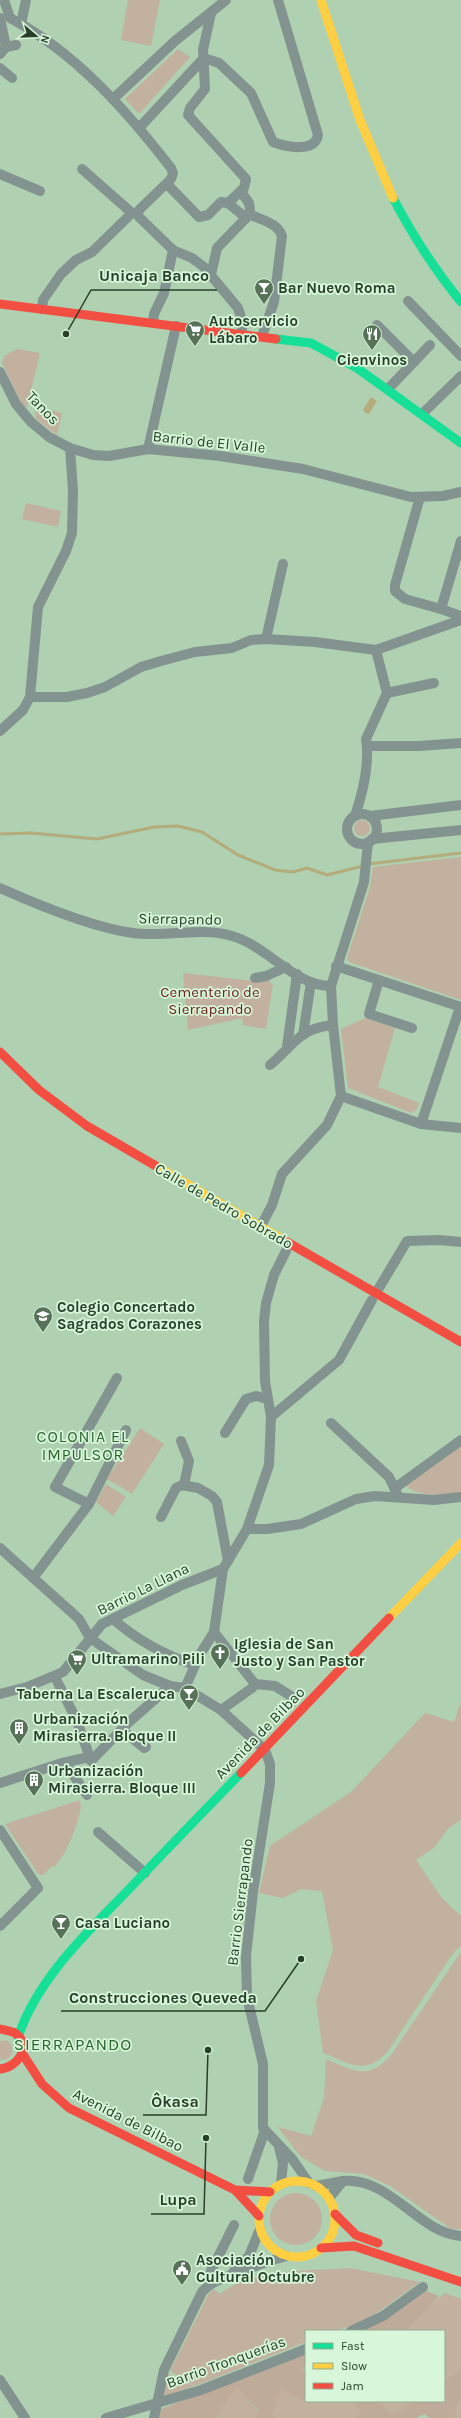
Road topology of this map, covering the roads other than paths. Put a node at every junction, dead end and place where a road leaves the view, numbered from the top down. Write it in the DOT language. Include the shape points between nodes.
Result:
graph roads {
  1 [pos="4,0"];
  2 [pos="26,0"];
  3 [pos="226,0"];
  4 [pos="278,0"];
  5 [pos="321,0"];
  6 [pos="211,13"];
  7 [pos="1,18"];
  8 [pos="21,24"];
  9 [pos="190,29"];
  10 [pos="206,38"];
  11 [pos="7,49"];
  12 [pos="204,58"];
  13 [pos="0,68"];
  14 [pos="12,78"];
  15 [pos="113,99"];
  16 [pos="140,127"];
  17 [pos="82,169"];
  18 [pos="0,174"];
  19 [pos="167,184"];
  20 [pos="40,192"];
  21 [pos="241,192"];
  22 [pos="225,202"];
  23 [pos="135,213"];
  24 [pos="247,216"];
  25 [pos="173,250"];
  26 [pos="211,275"];
  27 [pos="408,301"];
  28 [pos="461,302"];
  29 [pos="0,304"];
  30 [pos="42,309"];
  31 [pos="153,323"];
  32 [pos="377,325"];
  33 [pos="176,326"];
  34 [pos="242,334"];
  35 [pos="262,336"];
  36 [pos="430,345"];
  37 [pos="461,356"];
  38 [pos="414,362"];
  39 [pos="461,376"];
  40 [pos="1,380"];
  41 [pos="388,389"];
  42 [pos="422,414"];
  43 [pos="460,440"];
  44 [pos="70,448"];
  45 [pos="148,449"];
  46 [pos="461,492"];
  47 [pos="420,497"];
  48 [pos="461,541"];
  49 [pos="283,564"];
  50 [pos="441,609"];
  51 [pos="461,616"];
  52 [pos="461,620"];
  53 [pos="266,639"];
  54 [pos="376,650"];
  55 [pos="434,683"];
  56 [pos="387,693"];
  57 [pos="30,696"];
  58 [pos="0,731"];
  59 [pos="461,743"];
  60 [pos="369,746"];
  61 [pos="461,805"];
  62 [pos="363,815"];
  63 [pos="461,830"];
  64 [pos="370,841"];
  65 [pos="356,842"];
  66 [pos="366,856"];
  67 [pos="0,888"];
  68 [pos="336,966"];
  69 [pos="286,967"];
  70 [pos="298,974"];
  71 [pos="255,978"];
  72 [pos="379,980"];
  73 [pos="311,982"];
  74 [pos="331,986"];
  75 [pos="461,1007"];
  76 [pos="332,1025"];
  77 [pos="412,1028"];
  78 [pos="303,1035"];
  79 [pos="287,1046"];
  80 [pos="0,1052"];
  81 [pos="270,1064"];
  82 [pos="0,1065"];
  83 [pos="341,1096"];
  84 [pos="420,1124"];
  85 [pos="461,1128"];
  86 [pos="260,1226"];
  87 [pos="461,1242"];
  88 [pos="286,1251"];
  89 [pos="374,1296"];
  90 [pos="461,1342"];
  91 [pos="461,1353"];
  92 [pos="117,1378"];
  93 [pos="267,1399"];
  94 [pos="271,1417"];
  95 [pos="331,1423"];
  96 [pos="126,1430"];
  97 [pos="224,1433"];
  98 [pos="461,1440"];
  99 [pos="181,1441"];
  100 [pos="184,1485"];
  101 [pos="397,1492"];
  102 [pos="461,1497"];
  103 [pos="89,1504"];
  104 [pos="161,1517"];
  105 [pos="247,1529"];
  106 [pos="461,1543"];
  107 [pos="0,1548"];
  108 [pos="226,1565"];
  109 [pos="33,1578"];
  110 [pos="113,1619"];
  111 [pos="214,1632"];
  112 [pos="90,1638"];
  113 [pos="195,1665"];
  114 [pos="55,1677"];
  115 [pos="255,1684"];
  116 [pos="170,1686"];
  117 [pos="185,1688"];
  118 [pos="0,1694"];
  119 [pos="291,1696"];
  120 [pos="221,1710"];
  121 [pos="122,1730"];
  122 [pos="146,1747"];
  123 [pos="265,1750"];
  124 [pos="90,1759"];
  125 [pos="65,1762"];
  126 [pos="0,1783"];
  127 [pos="87,1795"];
  128 [pos="0,1830"];
  129 [pos="98,1832"];
  130 [pos="145,1872"];
  131 [pos="0,1926"];
  132 [pos="25,2016"];
  133 [pos="5,2029"];
  134 [pos="18,2037"];
  135 [pos="22,2053"];
  136 [pos="4,2069"];
  137 [pos="35,2078"];
  138 [pos="265,2130"];
  139 [pos="278,2146"];
  140 [pos="248,2179"];
  141 [pos="344,2181"];
  142 [pos="281,2184"];
  143 [pos="313,2184"];
  144 [pos="235,2190"];
  145 [pos="270,2192"];
  146 [pos="328,2198"];
  147 [pos="335,2214"];
  148 [pos="259,2216"];
  149 [pos="334,2224"];
  150 [pos="234,2225"];
  151 [pos="260,2229"];
  152 [pos="461,2236"];
  153 [pos="386,2246"];
  154 [pos="321,2248"];
  155 [pos="366,2250"];
  156 [pos="287,2256"];
  157 [pos="230,2274"];
  158 [pos="461,2282"];
  159 [pos="211,2284"];
  160 [pos="423,2287"];
  161 [pos="354,2330"];
  162 [pos="305,2349"];
  163 [pos="0,2380"];
  164 [pos="156,2403"];
  165 [pos="25,2418"];
  166 [pos="106,2418"];
  167 [pos="154,2418"];
  1 -- 8 [label="street" via="10,18"];
  2 -- 8 [label="street"];
  3 -- 6 [label="street"];
  4 -- 12 [label="street" via="318,135 316,143 306,147 273,142 251,93 219,63"];
  5 -- 28 [label="main road" via="366,139 386,186 418,248"];
  6 -- 9 [label="street"];
  6 -- 10 [label="street"];
  7 -- 11 [label="street"];
  8 -- 15 [label="street" via="69,58"];
  9 -- 10 [label="street"];
  9 -- 15 [label="street"];
  10 -- 12 [label="street"];
  12 -- 16 [label="street"];
  12 -- 21 [label="street" via="205,89 190,108 188,115 245,177 246,186"];
  13 -- 14 [label="street"];
  15 -- 16 [label="street"];
  16 -- 19 [label="street" via="171,168 173,176"];
  17 -- 23 [label="street"];
  18 -- 20 [label="street"];
  19 -- 22 [label="street" via="199,217 208,215"];
  19 -- 23 [label="street"];
  21 -- 22 [label="street"];
  21 -- 24 [label="street" via="249,203"];
  22 -- 24 [label="street"];
  23 -- 25 [label="street"];
  23 -- 30 [label="street" via="92,252 76,260 61,274 43,300"];
  24 -- 26 [label="street" via="217,248"];
  24 -- 35 [label="street" via="273,224 282,236 274,302"];
  25 -- 26 [label="street" via="198,262"];
  25 -- 31 [label="street" via="164,293 154,314"];
  26 -- 34 [label="street" via="238,308 242,320"];
  27 -- 37 [label="street"];
  29 -- 30 [label="main road"];
  30 -- 31 [label="main road"];
  31 -- 33 [label="main road"];
  32 -- 38 [label="street"];
  33 -- 34 [label="main road"];
  33 -- 45 [label="street"];
  34 -- 35 [label="main road"];
  35 -- 41 [label="main road" via="319,346"];
  36 -- 38 [label="street"];
  38 -- 41 [label="street"];
  39 -- 42 [label="street"];
  40 -- 44 [label="street, Tanos" via="31,422 49,437"];
  41 -- 42 [label="main road"];
  42 -- 43 [label="main road"];
  44 -- 45 [label="street, Barrio de El Valle" via="104,456"];
  44 -- 57 [label="street" via="72,533 66,551 38,607"];
  45 -- 47 [label="street, Barrio de El Valle" via="276,464"];
  46 -- 47 [label="street, Barrio de El Valle"];
  47 -- 50 [label="street" via="395,591 404,599"];
  48 -- 50 [label="street"];
  49 -- 53 [label="street"];
  50 -- 51 [label="street"];
  52 -- 54 [label="street"];
  53 -- 54 [label="street"];
  53 -- 57 [label="street" via="251,640 232,648 195,652 161,660 87,693 67,697"];
  54 -- 56 [label="street"];
  55 -- 56 [label="street"];
  56 -- 60 [label="street" via="366,739"];
  57 -- 58 [label="street" via="23,710"];
  59 -- 60 [label="street"];
  60 -- 62 [label="street" via="360,796"];
  61 -- 62 [label="street"];
  62 -- 64 [label="street" via="377,827"];
  62 -- 65 [label="street" via="349,822 350,837"];
  63 -- 64 [label="street"];
  64 -- 65 [label="street"];
  64 -- 66 [label="street"];
  65 -- 66 [label="street"];
  66 -- 68 [label="street" via="365,875"];
  67 -- 69 [label="street, Sierrapando" via="93,922 132,933 153,935 214,932 234,936"];
  68 -- 72 [label="street"];
  68 -- 74 [label="street"];
  69 -- 70 [label="street, Sierrapando"];
  69 -- 71 [label="street"];
  70 -- 73 [label="street, Sierrapando"];
  70 -- 79 [label="street"];
  72 -- 75 [label="street"];
  72 -- 77 [label="street" via="369,1014"];
  73 -- 74 [label="street, Sierrapando" via="319,986"];
  73 -- 78 [label="street"];
  74 -- 76 [label="street"];
  75 -- 84 [label="street"];
  76 -- 78 [label="street" via="313,1028"];
  76 -- 83 [label="street"];
  78 -- 79 [label="street"];
  79 -- 81 [label="street"];
  80 -- 86 [label="main road, Calle de Pedro Sobrado" via="39,1090 87,1126"];
  82 -- 88 [label="main road, Calle de Pedro Sobrado" via="50,1111 80,1132"];
  83 -- 84 [label="street"];
  83 -- 86 [label="street" via="327,1124 282,1174 272,1205"];
  84 -- 85 [label="street"];
  86 -- 89 [label="main road, Calle de Pedro Sobrado"];
  87 -- 89 [label="street" via="407,1241"];
  88 -- 89 [label="main road, Calle de Pedro Sobrado"];
  88 -- 93 [label="street" via="274,1274 266,1303 264,1369"];
  89 -- 90 [label="main road, Calle de Pedro Sobrado"];
  89 -- 91 [label="main road, Calle de Pedro Sobrado"];
  89 -- 94 [label="street" via="339,1360"];
  92 -- 103 [label="street" via="55,1487"];
  93 -- 94 [label="street"];
  93 -- 97 [label="street" via="256,1396 246,1399"];
  94 -- 105 [label="street" via="269,1465"];
  95 -- 101 [label="street" via="389,1477"];
  96 -- 103 [label="street"];
  98 -- 101 [label="street"];
  99 -- 100 [label="street" via="189,1461"];
  100 -- 104 [label="street" via="176,1488"];
  100 -- 108 [label="street" via="206,1492 217,1502"];
  101 -- 102 [label="street" via="434,1500"];
  101 -- 105 [label="street" via="356,1498 301,1524"];
  103 -- 109 [label="street"];
  105 -- 108 [label="street"];
  106 -- 123 [label="main road, Avenida de Bilbao"];
  107 -- 109 [label="street, Barrio La Llana"];
  108 -- 110 [label="street, Barrio La Llana"];
  108 -- 111 [label="street"];
  109 -- 112 [label="street, Barrio La Llana" via="79,1619"];
  110 -- 112 [label="street, Barrio La Llana" via="102,1624"];
  110 -- 113 [label="street" via="149,1646"];
  111 -- 113 [label="street"];
  111 -- 115 [label="street"];
  112 -- 114 [label="street" via="70,1666"];
  112 -- 116 [label="street" via="143,1676"];
  113 -- 117 [label="street"];
  114 -- 118 [label="street"];
  114 -- 124 [label="street" via="77,1722"];
  115 -- 119 [label="street" via="275,1686"];
  115 -- 120 [label="street"];
  116 -- 117 [label="street"];
  116 -- 121 [label="street"];
  117 -- 120 [label="street"];
  120 -- 123 [label="street"];
  121 -- 122 [label="street"];
  121 -- 124 [label="street"];
  123 -- 130 [label="main road, Avenida de Bilbao"];
  123 -- 138 [label="street, Barrio Sierrapando" via="270,1764 270,1783 246,1956 247,1997 263,2064 262,2119"];
  124 -- 125 [label="street"];
  125 -- 126 [label="street"];
  125 -- 127 [label="street"];
  128 -- 131 [label="street" via="38,1888"];
  129 -- 130 [label="street"];
  130 -- 132 [label="main road, Avenida de Bilbao" via="69,1955"];
  132 -- 133 [label="main road, Avenida de Bilbao"];
  132 -- 134 [label="main road, Avenida de Bilbao"];
  133 -- 134 [label="main road"];
  134 -- 135 [label="main road"];
  135 -- 136 [label="main road" via="16,2064"];
  135 -- 137 [label="main road"];
  136 -- 137 [label="main road"];
  137 -- 144 [label="main road, Avenida de Bilbao" via="69,2108"];
  138 -- 139 [label="street"];
  138 -- 140 [label="street, Barrio Sierrapando"];
  139 -- 142 [label="street" via="283,2163"];
  139 -- 143 [label="street"];
  141 -- 143 [label="street"];
  141 -- 146 [label="street"];
  141 -- 152 [label="street" via="376,2187 438,2229"];
  142 -- 143 [label="main road" via="295,2181"];
  142 -- 145 [label="main road"];
  143 -- 146 [label="main road"];
  144 -- 145 [label="main road"];
  144 -- 148 [label="main road" via="246,2205"];
  145 -- 148 [label="main road" via="262,2203"];
  146 -- 147 [label="main road"];
  147 -- 149 [label="main road"];
  147 -- 153 [label="main road" via="356,2235"];
  148 -- 151 [label="main road"];
  149 -- 154 [label="main road" via="327,2242"];
  149 -- 155 [label="main road"];
  150 -- 159 [label="street" via="211,2271"];
  151 -- 156 [label="main road" via="268,2243"];
  151 -- 157 [label="street" via="249,2256"];
  154 -- 155 [label="main road" via="346,2246"];
  154 -- 156 [label="main road" via="308,2255"];
  155 -- 158 [label="main road"];
  156 -- 157 [label="street" via="260,2262"];
  157 -- 159 [label="street"];
  159 -- 164 [label="street" via="196,2302 164,2370"];
  160 -- 161 [label="street" via="383,2316"];
  162 -- 164 [label="street, Barrio Tronquerías" via="201,2390"];
  163 -- 165 [label="street"];
  164 -- 166 [label="street"];
  164 -- 167 [label="street"];
}
